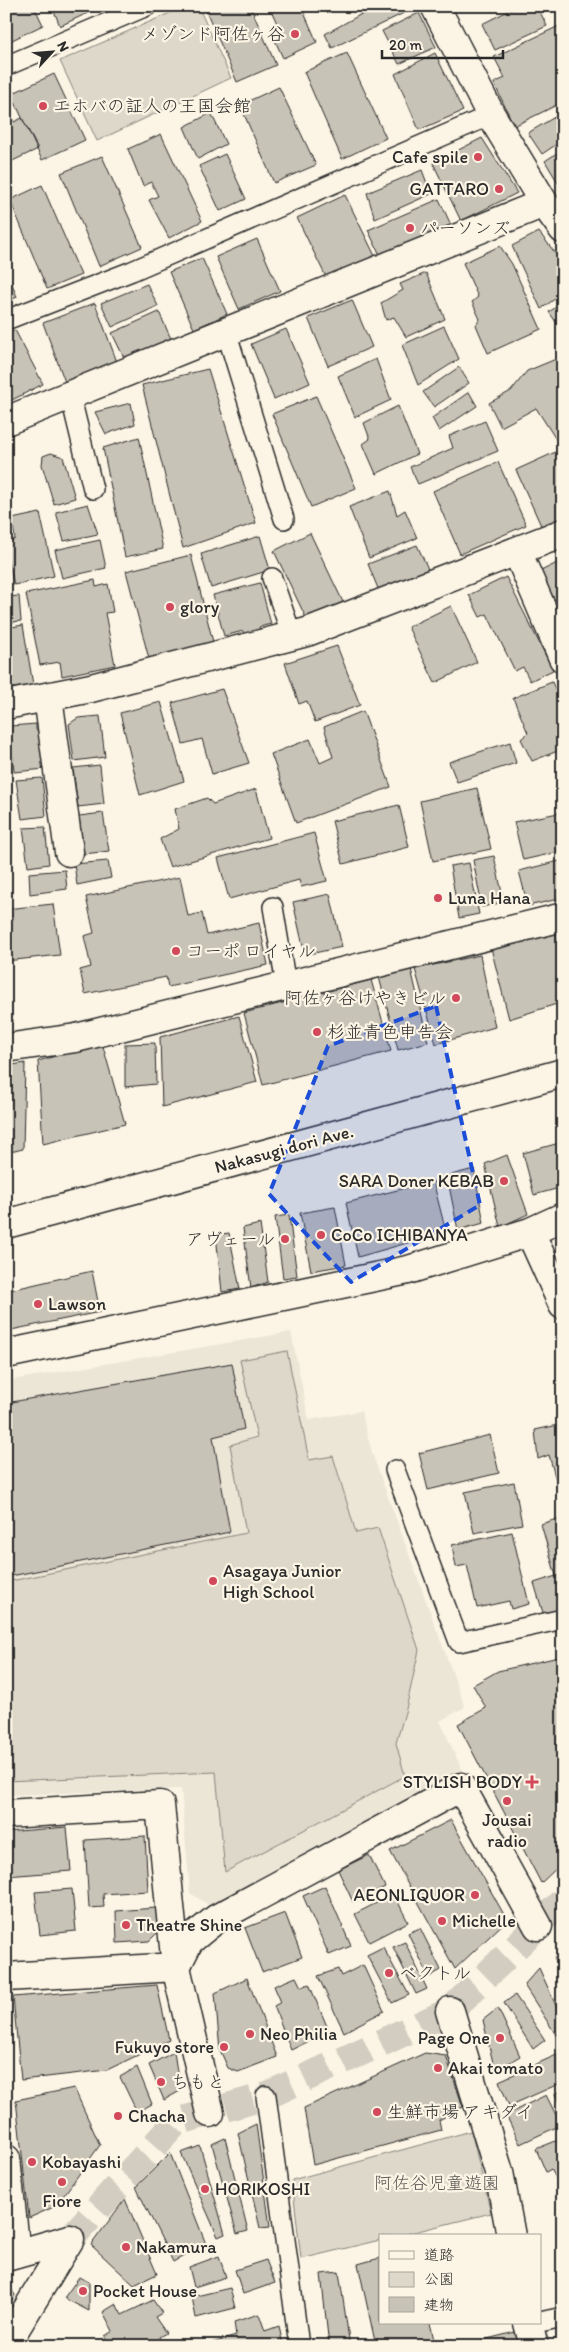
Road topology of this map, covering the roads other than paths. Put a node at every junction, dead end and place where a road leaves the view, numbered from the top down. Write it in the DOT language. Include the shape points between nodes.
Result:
graph roads {
  1 [pos="147,6"];
  2 [pos="435,6"];
  3 [pos="6,66"];
  4 [pos="491,115"];
  5 [pos="544,203"];
  6 [pos="562,227"];
  7 [pos="6,320"];
  8 [pos="226,331"];
  9 [pos="70,394"];
  10 [pos="6,421"];
  11 [pos="93,489"];
  12 [pos="284,519"];
  13 [pos="563,533"];
  14 [pos="517,551"];
  15 [pos="272,578"];
  16 [pos="292,636"];
  17 [pos="563,658"];
  18 [pos="48,697"];
  19 [pos="6,705"];
  20 [pos="69,852"];
  21 [pos="273,907"];
  22 [pos="563,917"];
  23 [pos="286,985"];
  24 [pos="6,1048"];
  25 [pos="563,1073"];
  26 [pos="563,1217"];
  27 [pos="6,1224"];
  28 [pos="530,1232"];
  29 [pos="563,1306"];
  30 [pos="6,1354"];
  31 [pos="395,1470"];
  32 [pos="563,1619"];
  33 [pos="6,1814"];
  34 [pos="538,1926"];
  35 [pos="176,1966"];
  36 [pos="6,1977"];
  37 [pos="450,2011"];
  38 [pos="266,2096"];
  39 [pos="210,2113"];
  40 [pos="6,2159"];
  41 [pos="511,2234"];
  42 [pos="11,2255"];
  43 [pos="563,2317"];
  44 [pos="533,2328"];
  45 [pos="6,2344"];
  46 [pos="299,2346"];
  1 -- 3 [label="lane"];
  2 -- 4 [label="street"];
  4 -- 5 [label="street"];
  4 -- 7 [label="lane" via="132,271"];
  5 -- 6 [label="street"];
  5 -- 8 [label="street"];
  8 -- 9 [label="street"];
  8 -- 12 [label="lane"];
  9 -- 10 [label="street"];
  9 -- 11 [label="lane"];
  13 -- 14 [label="street"];
  14 -- 16 [label="street"];
  14 -- 17 [label="street"];
  15 -- 16 [label="lane"];
  16 -- 18 [label="street"];
  18 -- 19 [label="street"];
  18 -- 20 [label="street"];
  21 -- 23 [label="lane"];
  22 -- 23 [label="street"];
  23 -- 24 [label="street" via="76,1038"];
  25 -- 27 [label="street, Nakasugi dori Ave."];
  26 -- 28 [label="street"];
  28 -- 29 [label="street"];
  28 -- 30 [label="street" via="408,1270"];
  31 -- 32 [label="lane" via="459,1642"];
  33 -- 35 [label="street" via="160,1805"];
  34 -- 35 [label="street" via="461,1787 216,1919 189,1941"];
  35 -- 36 [label="street"];
  35 -- 39 [label="street"];
  37 -- 41 [label="street" via="499,2172"];
  38 -- 46 [label="lane"];
  40 -- 42 [label="street"];
  42 -- 45 [label="street" via="70,2239"];
  43 -- 44 [label="lane"];
}
